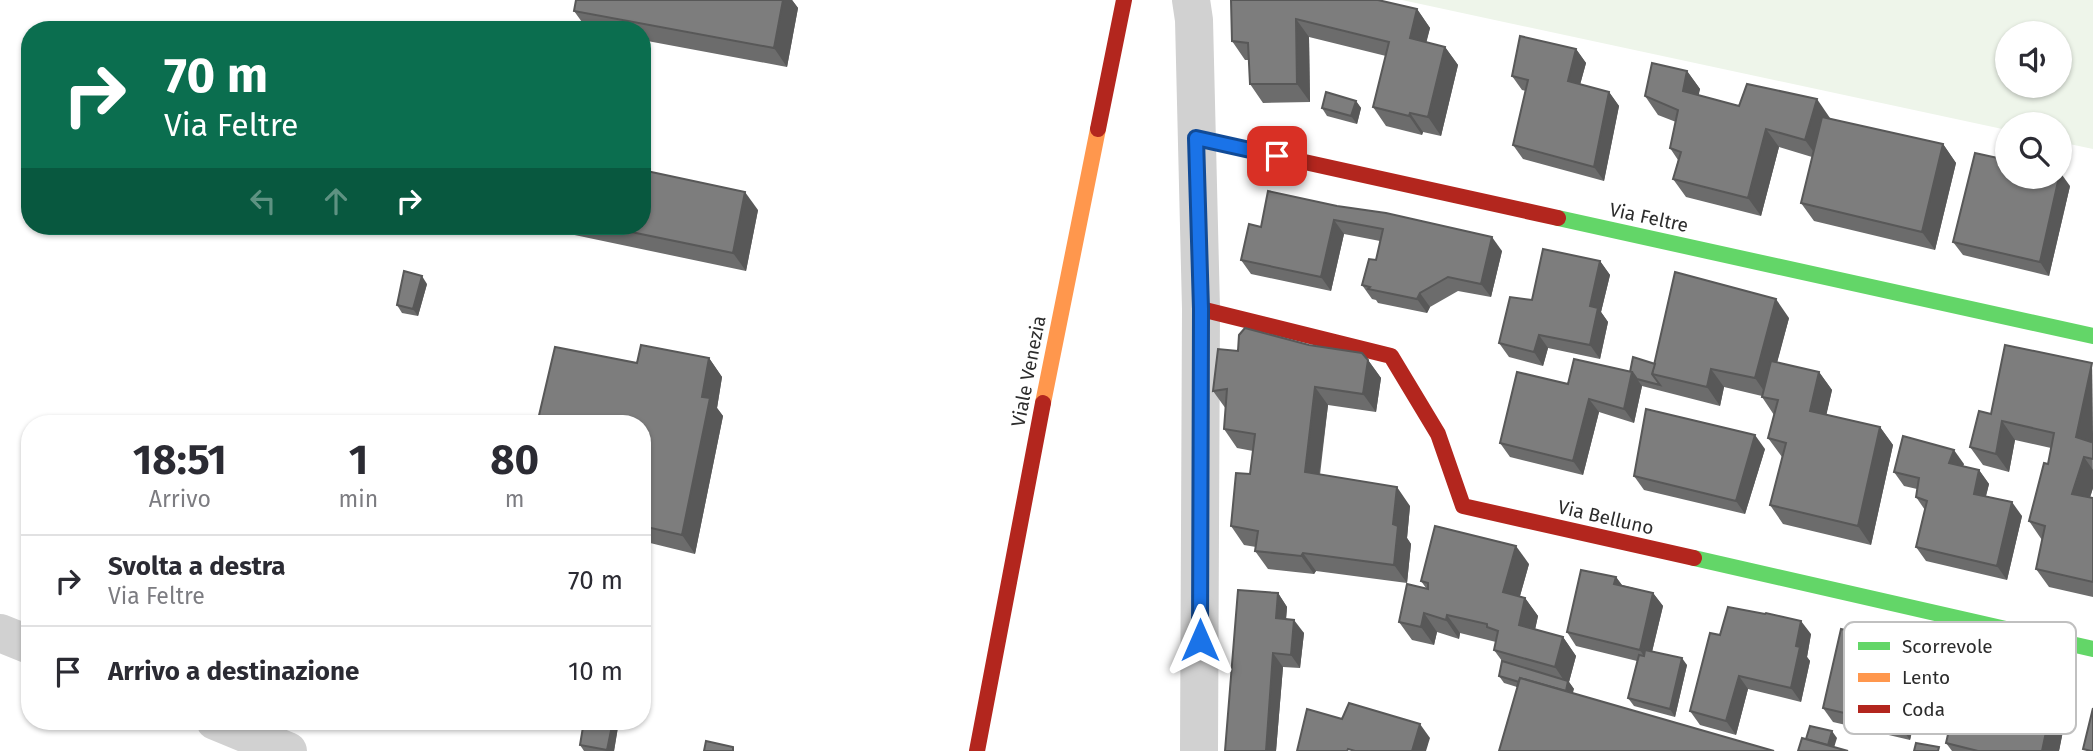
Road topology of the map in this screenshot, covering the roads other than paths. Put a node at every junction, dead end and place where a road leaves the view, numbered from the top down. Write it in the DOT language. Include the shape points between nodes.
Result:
graph roads {
  1 [pos="1124,0"];
  2 [pos="1191,0"];
  3 [pos="1196,138"];
  4 [pos="1201,309"];
  5 [pos="2093,337"];
  6 [pos="1974,622"];
  7 [pos="0,633"];
  8 [pos="21,641"];
  9 [pos="237,730"];
  10 [pos="288,751"];
  11 [pos="977,751"];
  12 [pos="1199,751"];
  1 -- 11 [label="street, Viale Venezia"];
  2 -- 3 [label="street"];
  3 -- 4 [label="street"];
  3 -- 5 [label="street, Via Feltre"];
  4 -- 6 [label="street, Via Belluno" via="1391,356 1438,434 1463,506"];
  4 -- 12 [label="street"];
  7 -- 8 [label="street"];
  9 -- 10 [label="street"];
}
